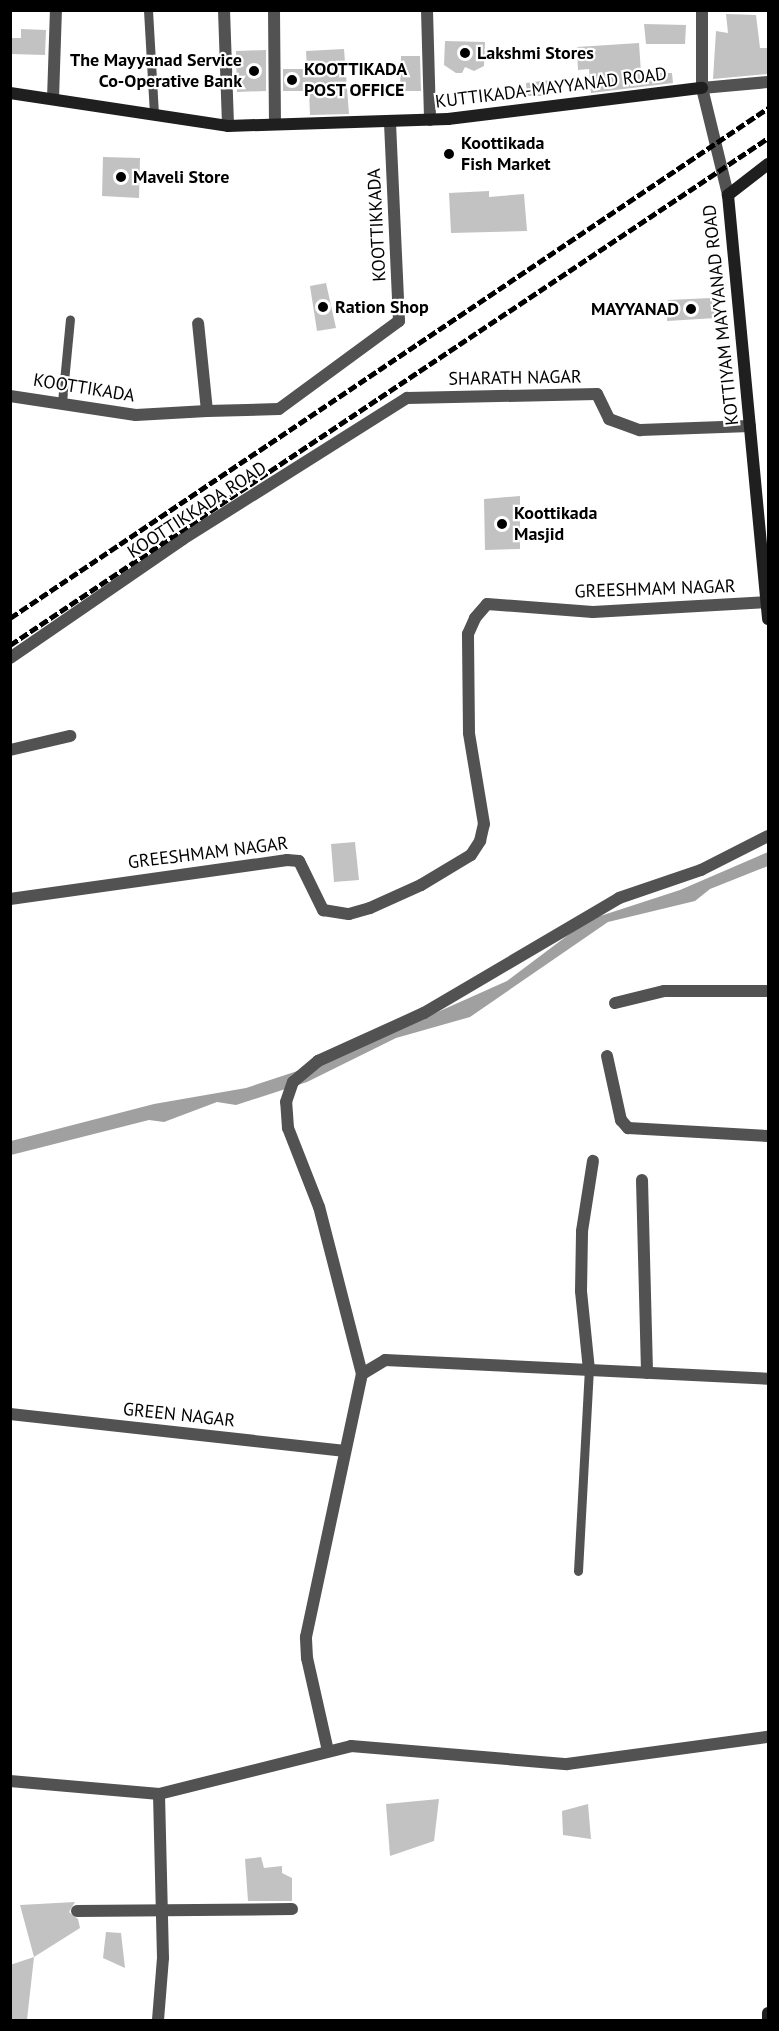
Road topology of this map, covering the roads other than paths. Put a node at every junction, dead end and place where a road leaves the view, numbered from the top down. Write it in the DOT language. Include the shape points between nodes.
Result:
graph roads {
  1 [pos="56,10"];
  2 [pos="148,10"];
  3 [pos="224,10"];
  4 [pos="274,10"];
  5 [pos="427,10"];
  6 [pos="702,10"];
  7 [pos="768,82"];
  8 [pos="702,88"];
  9 [pos="10,93"];
  10 [pos="53,99"];
  11 [pos="154,115"];
  12 [pos="430,120"];
  13 [pos="390,121"];
  14 [pos="274,124"];
  15 [pos="228,126"];
  16 [pos="768,164"];
  17 [pos="728,195"];
  18 [pos="70,319"];
  19 [pos="198,323"];
  20 [pos="10,396"];
  21 [pos="407,398"];
  22 [pos="62,402"];
  23 [pos="207,411"];
  24 [pos="750,426"];
  25 [pos="767,602"];
  26 [pos="768,619"];
  27 [pos="10,658"];
  28 [pos="70,736"];
  29 [pos="10,750"];
  30 [pos="768,836"];
  31 [pos="10,899"];
  32 [pos="768,991"];
  33 [pos="615,1003"];
  34 [pos="607,1056"];
  35 [pos="768,1136"];
  36 [pos="593,1161"];
  37 [pos="642,1180"];
  38 [pos="590,1370"];
  39 [pos="647,1373"];
  40 [pos="362,1374"];
  41 [pos="768,1379"];
  42 [pos="10,1414"];
  43 [pos="343,1450"];
  44 [pos="578,1571"];
  45 [pos="768,1737"];
  46 [pos="328,1751"];
  47 [pos="10,1781"];
  48 [pos="159,1794"];
  49 [pos="161,1909"];
  50 [pos="292,1909"];
  51 [pos="76,1911"];
  52 [pos="768,2013"];
  53 [pos="158,2020"];
  54 [pos="768,2020"];
  1 -- 10 [label="street"];
  2 -- 11 [label="lane"];
  3 -- 15 [label="street"];
  4 -- 14 [label="street"];
  5 -- 12 [label="street"];
  6 -- 8 [label="street, KOTTIYAM MAYYANAD ROAD"];
  7 -- 8 [label="street"];
  8 -- 12 [label="main road, KUTTIKADA-MAYYANAD ROAD"];
  8 -- 17 [label="street, KOTTIYAM MAYYANAD ROAD"];
  9 -- 10 [label="main road, KUTTIKADA-MAYYANAD ROAD"];
  10 -- 11 [label="main road, KUTTIKADA-MAYYANAD ROAD"];
  11 -- 15 [label="main road, KUTTIKADA-MAYYANAD ROAD"];
  12 -- 13 [label="main road, KUTTIKADA-MAYYANAD ROAD"];
  13 -- 14 [label="main road, KUTTIKADA-MAYYANAD ROAD"];
  13 -- 23 [label="street, KOOTTIKKADA" via="399,321 279,409"];
  14 -- 15 [label="main road, KUTTIKADA-MAYYANAD ROAD"];
  16 -- 17 [label="main road"];
  17 -- 24 [label="main road, KOTTIYAM MAYYANAD ROAD"];
  18 -- 22 [label="lane"];
  19 -- 23 [label="street"];
  20 -- 22 [label="street, KOOTTIKADA"];
  21 -- 24 [label="street, SHARATH NAGAR" via="597,394 609,419 640,430"];
  21 -- 27 [label="street, KOOTTIKKADA ROAD" via="183,539"];
  22 -- 23 [label="street, KOOTTIKADA" via="136,415"];
  24 -- 25 [label="main road, KOTTIYAM MAYYANAD ROAD"];
  25 -- 26 [label="main road, KOTTIYAM MAYYANAD ROAD"];
  25 -- 31 [label="street, GREESHMAM NAGAR" via="593,612 487,604 468,633 469,733 484,824 480,841 471,855 421,885 370,908 349,914 323,910 299,861 288,860"];
  28 -- 29 [label="street"];
  30 -- 40 [label="street" via="691,874 619,898 424,1013 318,1061 293,1082 286,1102 288,1128 319,1207"];
  32 -- 33 [label="street" via="664,992"];
  34 -- 35 [label="street" via="621,1120 628,1128"];
  36 -- 38 [label="street" via="582,1231 581,1291"];
  37 -- 39 [label="street"];
  38 -- 39 [label="street"];
  38 -- 40 [label="street" via="385,1360"];
  38 -- 44 [label="lane"];
  39 -- 41 [label="street"];
  40 -- 43 [label="street"];
  42 -- 43 [label="street, GREEN NAGAR"];
  43 -- 46 [label="street" via="305,1648"];
  45 -- 46 [label="street" via="567,1764 351,1746"];
  46 -- 48 [label="street"];
  47 -- 48 [label="street"];
  48 -- 49 [label="street"];
  49 -- 50 [label="street"];
  49 -- 51 [label="street"];
  49 -- 53 [label="street"];
  52 -- 54 [label="main road"];
}
